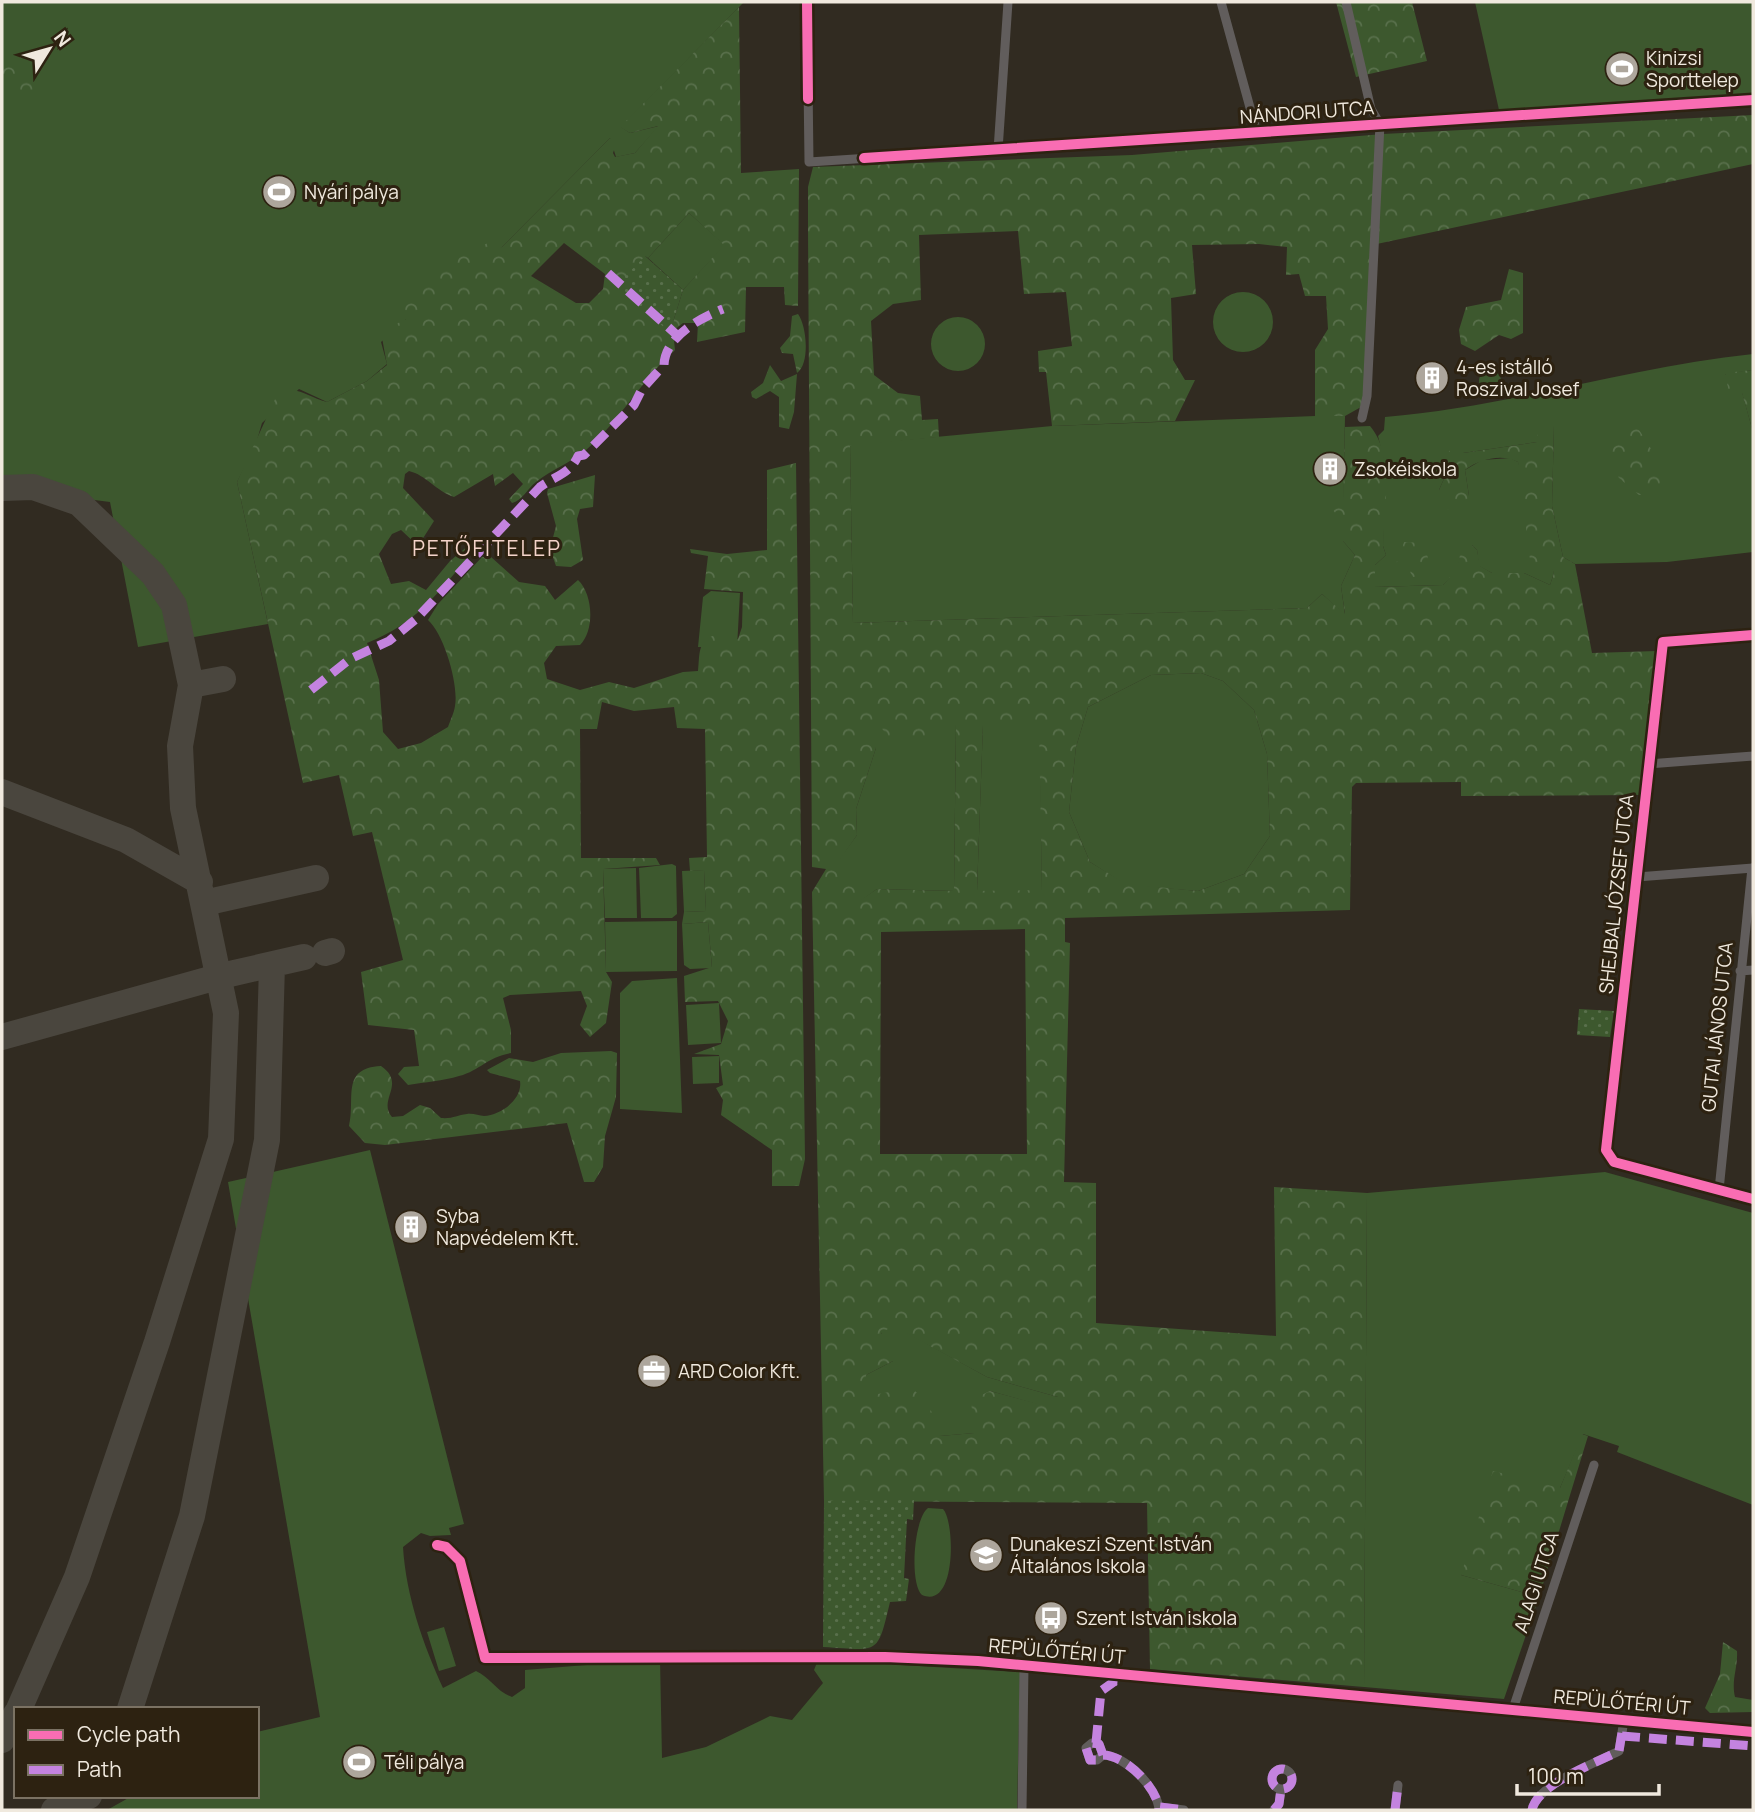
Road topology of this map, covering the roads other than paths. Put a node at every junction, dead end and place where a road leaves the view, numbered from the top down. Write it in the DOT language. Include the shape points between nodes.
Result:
graph roads {
  1 [pos="807,2"];
  2 [pos="1009,2"];
  3 [pos="1221,2"];
  4 [pos="1346,2"];
  5 [pos="1753,100"];
  6 [pos="1380,124"];
  7 [pos="1256,133"];
  8 [pos="998,150"];
  9 [pos="1362,418"];
  10 [pos="1753,635"];
  11 [pos="1753,756"];
  12 [pos="1648,764"];
  13 [pos="1753,868"];
  14 [pos="1637,877"];
  15 [pos="1753,970"];
  16 [pos="1740,971"];
  17 [pos="1719,1190"];
  18 [pos="1753,1199"];
  19 [pos="1594,1465"];
  20 [pos="438,1545"];
  21 [pos="1024,1665"];
  22 [pos="1048,1667"];
  23 [pos="1022,1687"];
  24 [pos="1513,1709"];
  25 [pos="1624,1720"];
  26 [pos="1753,1732"];
  27 [pos="1103,1755"];
  28 [pos="1398,1785"];
  29 [pos="1281,1789"];
  30 [pos="1160,1809"];
  31 [pos="1022,1810"];
  32 [pos="1184,1810"];
  33 [pos="1273,1810"];
  34 [pos="1395,1810"];
  35 [pos="1532,1810"];
  1 -- 8 [label="street, NÁNDORI UTCA" via="809,162"];
  2 -- 8 [label="street"];
  3 -- 7 [label="street"];
  4 -- 6 [label="street" via="1371,109"];
  5 -- 6 [label="street, NÁNDORI UTCA"];
  6 -- 7 [label="street, NÁNDORI UTCA"];
  6 -- 9 [label="street" via="1367,396"];
  7 -- 8 [label="street, NÁNDORI UTCA"];
  10 -- 12 [label="street, SHEJBAL JÓZSEF UTCA" via="1663,642"];
  11 -- 12 [label="street"];
  12 -- 14 [label="street, SHEJBAL JÓZSEF UTCA"];
  13 -- 14 [label="street"];
  13 -- 16 [label="street, GUTAI JÁNOS UTCA"];
  14 -- 17 [label="street, SHEJBAL JÓZSEF UTCA" via="1606,1150 1614,1162"];
  15 -- 16 [label="street"];
  16 -- 17 [label="street, GUTAI JÁNOS UTCA"];
  17 -- 18 [label="street"];
  19 -- 24 [label="street, ALAGI UTCA"];
  20 -- 21 [label="street, REPÜLŐTÉRI ÚT" via="460,1561 485,1658 885,1657"];
  21 -- 22 [label="street, REPÜLŐTÉRI ÚT"];
  21 -- 23 [label="street, REPÜLŐTÉRI ÚT"];
  22 -- 23 [label="street, REPÜLŐTÉRI ÚT" via="1035,1672"];
  22 -- 24 [label="street, REPÜLŐTÉRI ÚT"];
  23 -- 31 [label="street"];
  24 -- 25 [label="street, REPÜLŐTÉRI ÚT"];
  25 -- 26 [label="street, REPÜLŐTÉRI ÚT"];
  25 -- 35 [label="street" via="1619,1751 1546,1789"];
  27 -- 30 [label="street" via="1123,1758 1156,1795"];
  28 -- 34 [label="street"];
  29 -- 33 [label="street"];
  30 -- 32 [label="street"];
}
